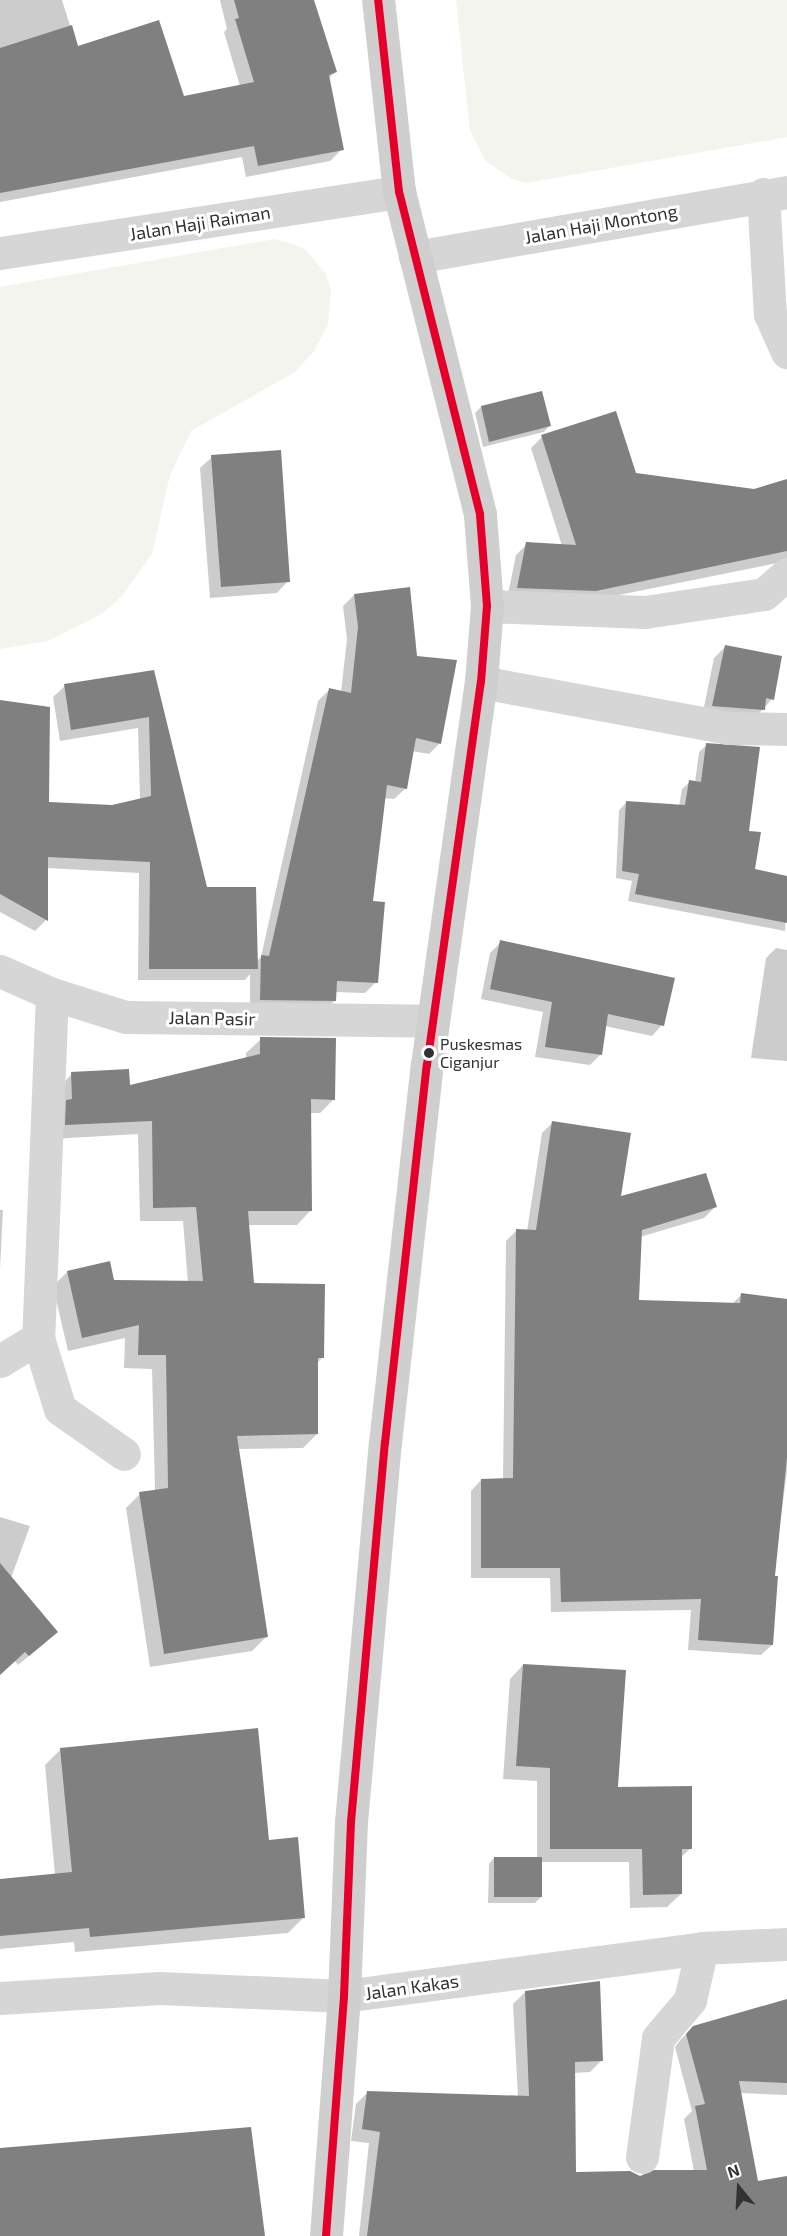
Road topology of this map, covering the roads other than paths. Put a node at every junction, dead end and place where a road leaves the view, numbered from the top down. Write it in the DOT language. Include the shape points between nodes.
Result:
graph roads {
  1 [pos="378,0"];
  2 [pos="399,192"];
  3 [pos="775,193"];
  4 [pos="0,253"];
  5 [pos="416,257"];
  6 [pos="787,352"];
  7 [pos="787,574"];
  8 [pos="487,606"];
  9 [pos="481,682"];
  10 [pos="787,729"];
  11 [pos="0,970"];
  12 [pos="52,994"];
  13 [pos="433,1021"];
  14 [pos="38,1338"];
  15 [pos="0,1361"];
  16 [pos="124,1454"];
  17 [pos="787,1944"];
  18 [pos="702,1948"];
  19 [pos="345,1996"];
  20 [pos="0,1998"];
  21 [pos="642,2157"];
  22 [pos="326,2236"];
  1 -- 2 [label="main road"];
  2 -- 4 [label="street, Jalan Haji Raiman"];
  2 -- 5 [label="main road"];
  3 -- 5 [label="street, Jalan Haji Montong"];
  3 -- 6 [label="street" via="770,314"];
  5 -- 8 [label="main road" via="480,514"];
  7 -- 8 [label="street" via="764,594 645,612"];
  8 -- 9 [label="main road"];
  9 -- 10 [label="street" via="728,728"];
  9 -- 13 [label="main road"];
  11 -- 12 [label="street, Jalan Pasir"];
  12 -- 13 [label="street, Jalan Pasir" via="126,1017"];
  12 -- 14 [label="street"];
  13 -- 19 [label="main road" via="387,1431 358,1739"];
  14 -- 15 [label="street"];
  14 -- 16 [label="street" via="60,1408"];
  17 -- 18 [label="street, Jalan Kakas"];
  18 -- 19 [label="street, Jalan Kakas"];
  18 -- 21 [label="street" via="690,2000 658,2038"];
  19 -- 20 [label="street, Jalan Kakas" via="160,1988"];
  19 -- 22 [label="main road"];
}
